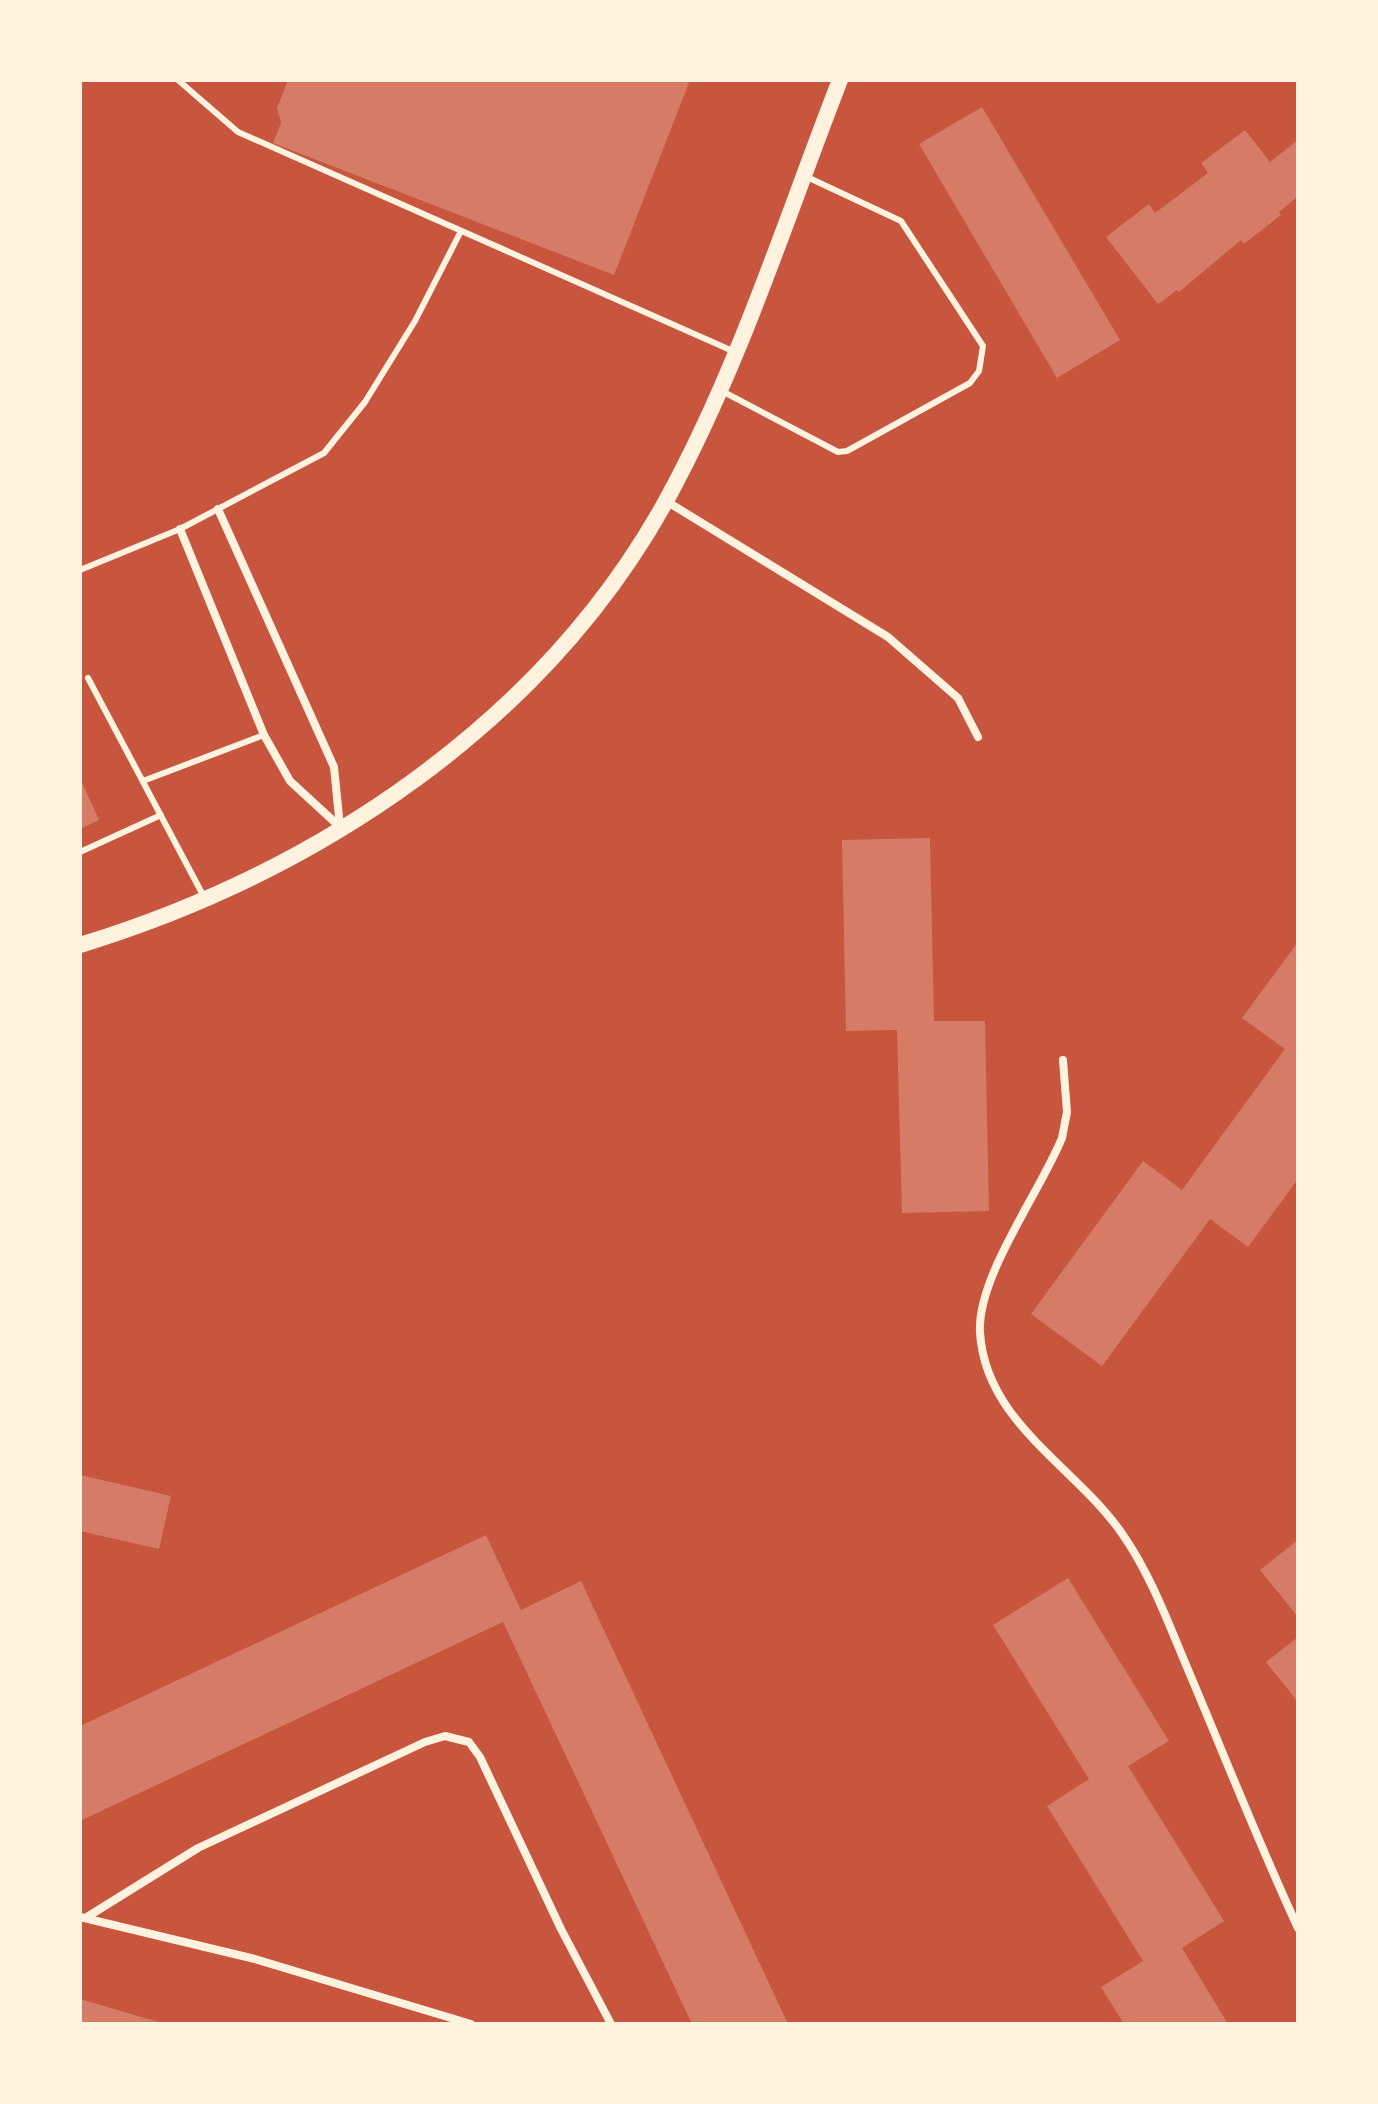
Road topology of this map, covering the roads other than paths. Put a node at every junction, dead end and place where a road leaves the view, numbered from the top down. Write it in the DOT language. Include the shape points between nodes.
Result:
graph roads {
  1 [pos="178,80"];
  2 [pos="840,80"];
  3 [pos="804,176"];
  4 [pos="461,231"];
  5 [pos="735,352"];
  6 [pos="719,389"];
  7 [pos="666,501"];
  8 [pos="218,509"];
  9 [pos="180,529"];
  10 [pos="80,570"];
  11 [pos="88,678"];
  12 [pos="264,735"];
  13 [pos="978,737"];
  14 [pos="143,781"];
  15 [pos="161,815"];
  16 [pos="340,827"];
  17 [pos="80,852"];
  18 [pos="204,897"];
  19 [pos="80,945"];
  20 [pos="1063,1060"];
  21 [pos="83,1917"];
  22 [pos="1298,1928"];
  23 [pos="471,2024"];
  24 [pos="611,2024"];
  1 -- 4 [label="lane" via="238,132"];
  2 -- 3 [label="main road"];
  3 -- 5 [label="main road"];
  3 -- 6 [label="lane" via="901,221 983,346 979,371 970,383 838,452"];
  4 -- 5 [label="lane"];
  4 -- 8 [label="lane" via="415,321 365,402 324,453"];
  5 -- 6 [label="main road"];
  6 -- 7 [label="main road"];
  7 -- 13 [label="street" via="888,637 958,698"];
  7 -- 16 [label="main road" via="628,563 517,696 401,792"];
  8 -- 9 [label="lane"];
  8 -- 16 [label="street" via="334,767"];
  9 -- 10 [label="lane"];
  9 -- 12 [label="street"];
  11 -- 14 [label="lane"];
  12 -- 14 [label="lane"];
  12 -- 16 [label="street" via="290,781"];
  14 -- 15 [label="lane"];
  15 -- 17 [label="lane"];
  15 -- 18 [label="lane"];
  16 -- 18 [label="main road" via="250,880"];
  18 -- 19 [label="main road"];
  20 -- 22 [label="street" via="1067,1112 1062,1138 986,1291 979,1328 984,1361 1008,1410 1104,1508 1154,1589"];
  21 -- 23 [label="street" via="255,1959"];
  21 -- 24 [label="street" via="198,1848 445,1736 469,1742 480,1757"];
}
